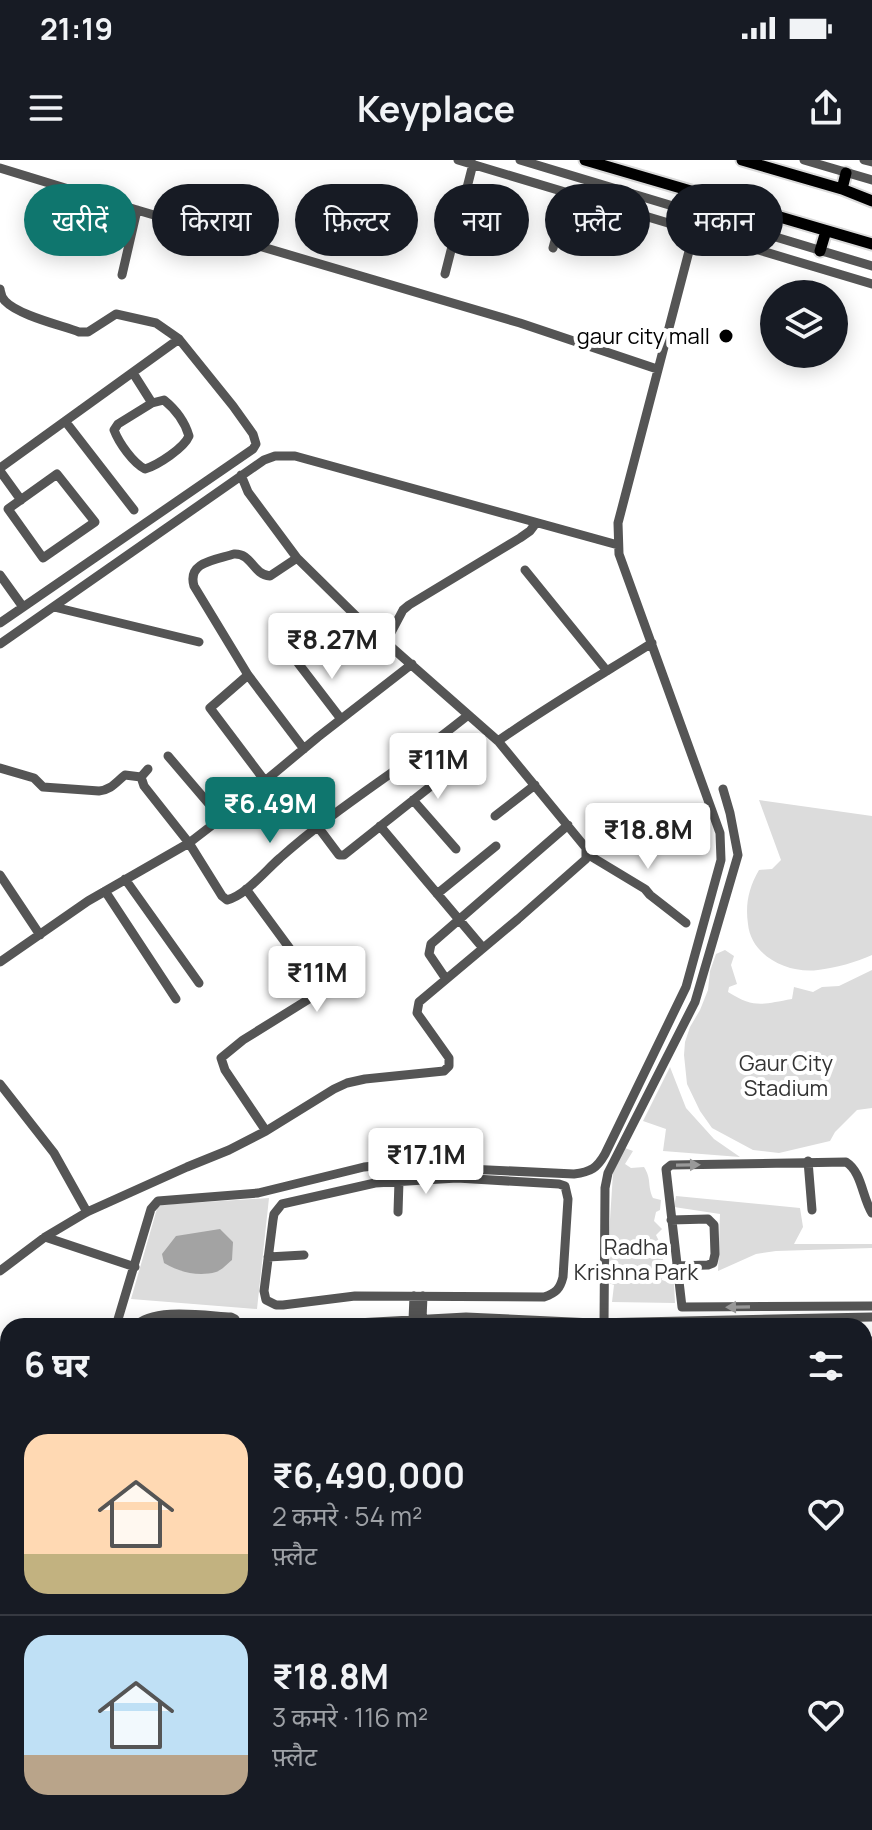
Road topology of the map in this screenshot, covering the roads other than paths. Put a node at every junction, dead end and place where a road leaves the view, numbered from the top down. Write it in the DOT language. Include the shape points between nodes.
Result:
graph roads {
  1 [pos="458,160"];
  2 [pos="520,160"];
  3 [pos="585,160"];
  4 [pos="612,160"];
  5 [pos="742,160"];
  6 [pos="804,160"];
  7 [pos="864,160"];
  8 [pos="872,162"];
  9 [pos="473,164"];
  10 [pos="0,168"];
  11 [pos="629,173"];
  12 [pos="846,173"];
  13 [pos="872,180"];
  14 [pos="545,186"];
  15 [pos="842,189"];
  16 [pos="872,201"];
  17 [pos="666,203"];
  18 [pos="137,210"];
  19 [pos="826,231"];
  20 [pos="783,239"];
  21 [pos="872,244"];
  22 [pos="820,251"];
  23 [pos="687,256"];
  24 [pos="778,256"];
  25 [pos="872,266"];
  26 [pos="445,274"];
  27 [pos="122,275"];
  28 [pos="872,284"];
  29 [pos="0,289"];
  30 [pos="179,339"];
  31 [pos="657,369"];
  32 [pos="133,373"];
  33 [pos="152,403"];
  34 [pos="65,421"];
  35 [pos="0,469"];
  36 [pos="241,475"];
  37 [pos="21,500"];
  38 [pos="134,510"];
  39 [pos="536,523"];
  40 [pos="618,545"];
  41 [pos="297,558"];
  42 [pos="525,570"];
  43 [pos="0,575"];
  44 [pos="23,607"];
  45 [pos="54,607"];
  46 [pos="0,623"];
  47 [pos="199,642"];
  48 [pos="386,642"];
  49 [pos="652,643"];
  50 [pos="0,644"];
  51 [pos="298,663"];
  52 [pos="412,664"];
  53 [pos="607,671"];
  54 [pos="248,675"];
  55 [pos="467,716"];
  56 [pos="341,719"];
  57 [pos="498,741"];
  58 [pos="304,749"];
  59 [pos="168,756"];
  60 [pos="412,758"];
  61 [pos="0,768"];
  62 [pos="265,781"];
  63 [pos="535,785"];
  64 [pos="723,789"];
  65 [pos="413,800"];
  66 [pos="495,816"];
  67 [pos="221,818"];
  68 [pos="568,825"];
  69 [pos="380,826"];
  70 [pos="318,827"];
  71 [pos="189,843"];
  72 [pos="496,846"];
  73 [pos="456,849"];
  74 [pos="587,854"];
  75 [pos="0,875"];
  76 [pos="125,879"];
  77 [pos="246,889"];
  78 [pos="105,891"];
  79 [pos="437,894"];
  80 [pos="459,920"];
  81 [pos="686,923"];
  82 [pos="40,935"];
  83 [pos="483,948"];
  84 [pos="0,962"];
  85 [pos="446,979"];
  86 [pos="199,983"];
  87 [pos="176,999"];
  88 [pos="0,1084"];
  89 [pos="266,1131"];
  90 [pos="808,1161"];
  91 [pos="159,1181"];
  92 [pos="399,1181"];
  93 [pos="158,1201"];
  94 [pos="812,1210"];
  95 [pos="87,1212"];
  96 [pos="398,1212"];
  97 [pos="872,1213"];
  98 [pos="671,1220"];
  99 [pos="45,1237"];
  100 [pos="304,1255"];
  101 [pos="268,1257"];
  102 [pos="676,1266"];
  103 [pos="135,1267"];
  104 [pos="0,1271"];
  105 [pos="418,1296"];
  106 [pos="784,1306"];
  107 [pos="872,1306"];
  108 [pos="176,1314"];
  109 [pos="119,1318"];
  110 [pos="147,1318"];
  111 [pos="176,1318"];
  112 [pos="233,1318"];
  113 [pos="418,1318"];
  114 [pos="605,1318"];
  115 [pos="789,1318"];
  1 -- 9 [label="street"];
  2 -- 17 [label="street"];
  3 -- 11 [label="main road"];
  4 -- 11 [label="main road"];
  5 -- 15 [label="main road"];
  6 -- 12 [label="street"];
  7 -- 8 [label="street"];
  9 -- 14 [label="street"];
  9 -- 26 [label="street"];
  10 -- 18 [label="street"];
  11 -- 19 [label="main road"];
  12 -- 13 [label="street"];
  12 -- 15 [label="main road"];
  15 -- 16 [label="main road"];
  18 -- 27 [label="street"];
  18 -- 31 [label="street" via="505,318"];
  19 -- 21 [label="main road"];
  19 -- 22 [label="main road"];
  20 -- 22 [label="street"];
  22 -- 25 [label="street"];
  23 -- 31 [label="street"];
  24 -- 28 [label="street"];
  29 -- 30 [label="street" via="6,302 26,313 79,332 116,314 156,323"];
  30 -- 32 [label="street"];
  30 -- 44 [label="street" via="253,434 255,447"];
  31 -- 40 [label="street" via="618,523"];
  32 -- 33 [label="street"];
  32 -- 34 [label="street"];
  33 -- 33 [label="street" via="114,430 145,469 189,436 170,405 164,400"];
  34 -- 35 [label="street"];
  34 -- 38 [label="street"];
  35 -- 37 [label="street"];
  36 -- 39 [label="street" via="275,456 295,456"];
  36 -- 41 [label="street"];
  36 -- 45 [label="street"];
  37 -- 37 [label="street" via="8,509 43,558 95,522 57,474"];
  39 -- 40 [label="street"];
  39 -- 48 [label="street" via="409,605"];
  40 -- 49 [label="street"];
  41 -- 48 [label="street"];
  41 -- 54 [label="street" via="270,576 259,574 239,553 193,571 194,586"];
  42 -- 53 [label="street"];
  43 -- 44 [label="street"];
  44 -- 46 [label="street"];
  45 -- 47 [label="street"];
  45 -- 50 [label="street"];
  48 -- 52 [label="street"];
  49 -- 53 [label="street"];
  49 -- 93 [label="street" via="720,833 721,860 686,987 599,1164 574,1174 384,1165 258,1193"];
  51 -- 56 [label="street"];
  52 -- 55 [label="street"];
  52 -- 56 [label="street"];
  53 -- 57 [label="street"];
  54 -- 58 [label="street"];
  54 -- 62 [label="street" via="210,708"];
  55 -- 57 [label="street"];
  55 -- 60 [label="street"];
  56 -- 58 [label="street"];
  57 -- 63 [label="street"];
  58 -- 62 [label="street"];
  59 -- 67 [label="street"];
  60 -- 65 [label="street" via="431,786"];
  60 -- 70 [label="street"];
  61 -- 71 [label="street" via="34,778 43,787 99,791 125,775 145,773 144,786"];
  62 -- 67 [label="street"];
  63 -- 66 [label="street"];
  63 -- 68 [label="street"];
  64 -- 114 [label="street" via="738,855 695,1002 608,1173"];
  65 -- 69 [label="street"];
  65 -- 73 [label="street"];
  67 -- 71 [label="street"];
  68 -- 74 [label="street"];
  68 -- 80 [label="street"];
  69 -- 70 [label="street" via="341,856"];
  69 -- 79 [label="street"];
  70 -- 77 [label="street"];
  71 -- 76 [label="street"];
  71 -- 77 [label="street" via="222,896 234,898"];
  72 -- 79 [label="street"];
  74 -- 81 [label="street" via="645,889"];
  74 -- 83 [label="street"];
  75 -- 82 [label="street"];
  76 -- 78 [label="street"];
  76 -- 86 [label="street"];
  77 -- 89 [label="street" via="314,985 309,999 221,1058"];
  78 -- 82 [label="street"];
  78 -- 87 [label="street"];
  79 -- 80 [label="street"];
  80 -- 83 [label="street"];
  80 -- 85 [label="street" via="429,948"];
  82 -- 84 [label="street"];
  83 -- 85 [label="street"];
  85 -- 89 [label="street" via="417,1007 449,1058 444,1071 347,1083"];
  88 -- 95 [label="street" via="54,1153"];
  89 -- 91 [label="street"];
  90 -- 94 [label="street"];
  90 -- 97 [label="street" via="851,1164"];
  98 -- 90 [label="street, one-way" via="666,1169 671,1165"];
  91 -- 93 [label="street"];
  91 -- 95 [label="street"];
  92 -- 96 [label="street"];
  92 -- 101 [label="street" via="282,1204 274,1214"];
  92 -- 105 [label="street" via="457,1178 559,1184 567,1191 560,1289 544,1297"];
  93 -- 103 [label="street"];
  95 -- 99 [label="street"];
  98 -- 102 [label="street"];
  98 -- 102 [label="street" via="708,1219 714,1225 713,1263"];
  99 -- 103 [label="street"];
  99 -- 104 [label="street"];
  100 -- 101 [label="street"];
  101 -- 105 [label="street" via="265,1297 276,1305"];
  106 -- 102 [label="street, one-way" via="682,1307"];
  103 -- 109 [label="street"];
  105 -- 113 [label="street"];
  106 -- 107 [label="street"];
  106 -- 115 [label="street"];
  108 -- 110 [label="street"];
  108 -- 111 [label="street"];
  108 -- 112 [label="street"];
}
